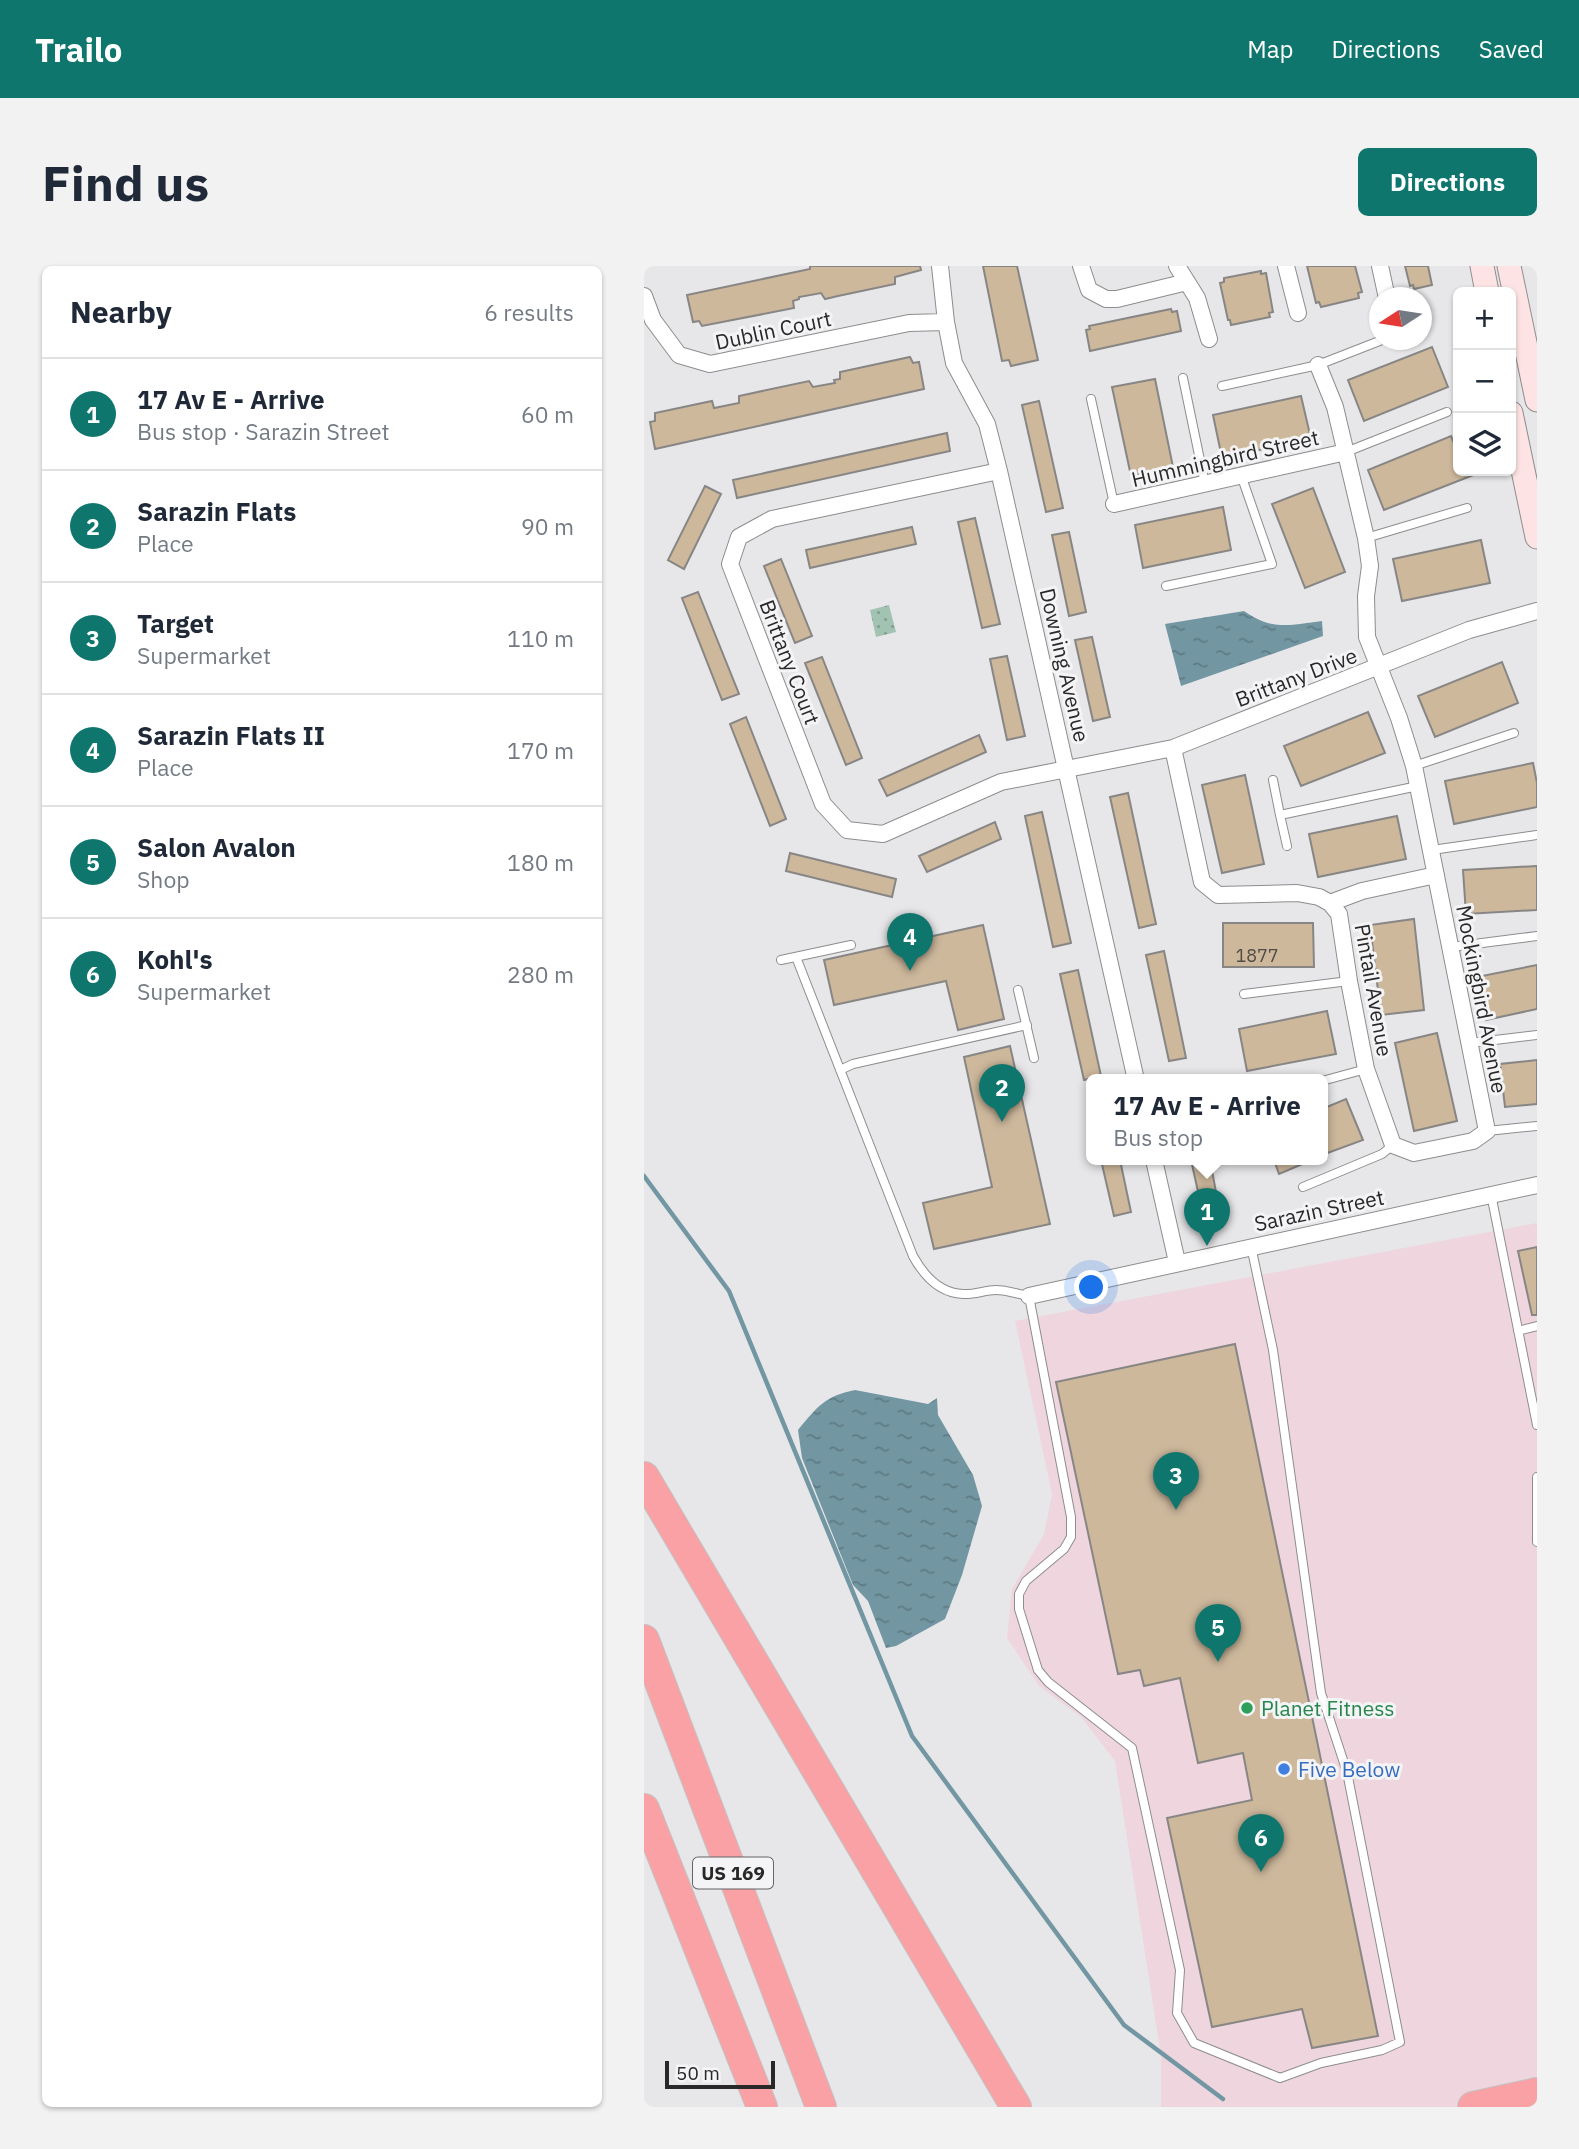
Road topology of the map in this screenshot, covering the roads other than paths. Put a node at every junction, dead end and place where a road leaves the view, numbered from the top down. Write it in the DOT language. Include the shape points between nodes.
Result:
graph roads {
  1 [pos="940,266"];
  2 [pos="1081,266"];
  3 [pos="1177,266"];
  4 [pos="1286,266"];
  5 [pos="1380,266"];
  6 [pos="1482,266"];
  7 [pos="1509,266"];
  8 [pos="1187,282"];
  9 [pos="1385,287"];
  10 [pos="1486,287"];
  11 [pos="644,296"];
  12 [pos="1298,313"];
  13 [pos="946,322"];
  14 [pos="1209,339"];
  15 [pos="1369,345"];
  16 [pos="1318,365"];
  17 [pos="1183,378"];
  18 [pos="1222,386"];
  19 [pos="1091,399"];
  20 [pos="1537,400"];
  21 [pos="1447,412"];
  22 [pos="1511,413"];
  23 [pos="1346,452"];
  24 [pos="999,471"];
  25 [pos="1241,475"];
  26 [pos="1205,484"];
  27 [pos="1114,504"];
  28 [pos="1468,508"];
  29 [pos="1537,537"];
  30 [pos="1366,538"];
  31 [pos="1166,586"];
  32 [pos="1537,611"];
  33 [pos="1378,667"];
  34 [pos="1514,733"];
  35 [pos="1173,748"];
  36 [pos="1414,765"];
  37 [pos="1066,768"];
  38 [pos="1273,780"];
  39 [pos="1418,786"];
  40 [pos="1280,815"];
  41 [pos="1537,835"];
  42 [pos="1287,846"];
  43 [pos="1432,850"];
  44 [pos="1436,875"];
  45 [pos="1330,904"];
  46 [pos="1537,936"];
  47 [pos="851,945"];
  48 [pos="1451,947"];
  49 [pos="796,957"];
  50 [pos="781,960"];
  51 [pos="1349,981"];
  52 [pos="1018,990"];
  53 [pos="1244,994"];
  54 [pos="1027,1025"];
  55 [pos="1537,1035"];
  56 [pos="1470,1044"];
  57 [pos="1034,1058"];
  58 [pos="1366,1069"];
  59 [pos="840,1070"];
  60 [pos="1135,1074"];
  61 [pos="1328,1079"];
  62 [pos="1537,1126"];
  63 [pos="1487,1131"];
  64 [pos="1393,1145"];
  65 [pos="1155,1165"];
  66 [pos="1537,1185"];
  67 [pos="1303,1187"];
  68 [pos="1491,1194"];
  69 [pos="1251,1246"];
  70 [pos="1177,1262"];
  71 [pos="1028,1296"];
  72 [pos="1537,1326"];
  73 [pos="1518,1331"];
  74 [pos="1537,1425"];
  75 [pos="644,1477"];
  76 [pos="1537,1477"];
  77 [pos="1537,1542"];
  78 [pos="644,1640"];
  79 [pos="644,1809"];
  80 [pos="1537,2092"];
  81 [pos="762,2107"];
  82 [pos="821,2107"];
  83 [pos="1016,2107"];
  84 [pos="1473,2107"];
  1 -- 13 [label="street, Downing Avenue"];
  2 -- 8 [label="street" via="1089,290 1105,299"];
  3 -- 8 [label="street"];
  4 -- 12 [label="street"];
  5 -- 9 [label="street"];
  6 -- 10 [label="street"];
  7 -- 20 [label="street"];
  8 -- 14 [label="street" via="1202,309"];
  11 -- 13 [label="street, Dublin Court" via="653,320 679,355 710,364 909,323"];
  13 -- 24 [label="street, Downing Avenue" via="954,363 987,424"];
  15 -- 16 [label="lane"];
  16 -- 18 [label="lane"];
  16 -- 23 [label="street, Mockingbird Avenue"];
  17 -- 26 [label="lane"];
  19 -- 27 [label="lane"];
  21 -- 23 [label="lane"];
  22 -- 29 [label="street"];
  23 -- 25 [label="street, Hummingbird Street"];
  23 -- 30 [label="street, Mockingbird Avenue"];
  24 -- 37 [label="street, Downing Avenue"];
  24 -- 37 [label="street, Brittany Court" via="772,519 739,537 730,565 823,804 847,830 883,834 1001,782"];
  25 -- 26 [label="street, Hummingbird Street"];
  25 -- 31 [label="lane" via="1272,564"];
  26 -- 27 [label="street, Hummingbird Street"];
  28 -- 30 [label="lane"];
  30 -- 33 [label="street, Mockingbird Avenue" via="1370,566 1367,637"];
  32 -- 33 [label="street, Brittany Drive" via="1469,630"];
  33 -- 35 [label="street, Brittany Drive"];
  33 -- 36 [label="street, Mockingbird Avenue"];
  34 -- 36 [label="lane"];
  35 -- 37 [label="street, Brittany Drive"];
  35 -- 45 [label="street, Pintail Avenue" via="1202,882 1218,895 1297,893"];
  36 -- 39 [label="street, Mockingbird Avenue"];
  37 -- 60 [label="street, Downing Avenue"];
  38 -- 40 [label="lane"];
  39 -- 40 [label="lane"];
  39 -- 43 [label="street, Mockingbird Avenue"];
  40 -- 42 [label="lane"];
  41 -- 43 [label="lane"];
  43 -- 44 [label="street, Mockingbird Avenue"];
  44 -- 45 [label="street" via="1362,891"];
  44 -- 48 [label="street, Mockingbird Avenue"];
  45 -- 51 [label="street, Pintail Avenue" via="1339,914"];
  46 -- 48 [label="lane"];
  47 -- 49 [label="lane"];
  48 -- 56 [label="street, Mockingbird Avenue"];
  49 -- 50 [label="lane"];
  49 -- 59 [label="lane"];
  51 -- 53 [label="lane"];
  51 -- 58 [label="street, Pintail Avenue"];
  52 -- 54 [label="lane"];
  54 -- 57 [label="lane"];
  54 -- 59 [label="lane"];
  55 -- 56 [label="lane"];
  56 -- 63 [label="street, Mockingbird Avenue"];
  58 -- 61 [label="lane"];
  58 -- 64 [label="street, Pintail Avenue"];
  59 -- 71 [label="lane" via="923,1273 948,1291 996,1290"];
  62 -- 63 [label="lane"];
  63 -- 64 [label="street" via="1473,1141 1414,1153"];
  64 -- 67 [label="lane" via="1382,1154"];
  65 -- 70 [label="street"];
  66 -- 68 [label="street, Sarazin Street"];
  68 -- 69 [label="street, Sarazin Street"];
  68 -- 73 [label="lane"];
  69 -- 70 [label="street, Sarazin Street"];
  69 -- 71 [label="lane" via="1273,1350 1321,1693 1348,1772 1400,2042 1280,2078 1194,2043 1177,2013 1180,1970 1132,1748 1038,1670 1019,1609 1019,1594 1026,1581 1064,1549 1071,1537 1071,1517"];
  70 -- 71 [label="street, Sarazin Street"];
  72 -- 73 [label="lane"];
  73 -- 74 [label="lane"];
  75 -- 83 [label="highway"];
  76 -- 77 [label="lane"];
  78 -- 82 [label="highway, US 169"];
  79 -- 81 [label="highway, US 169"];
  80 -- 84 [label="highway"];
}
